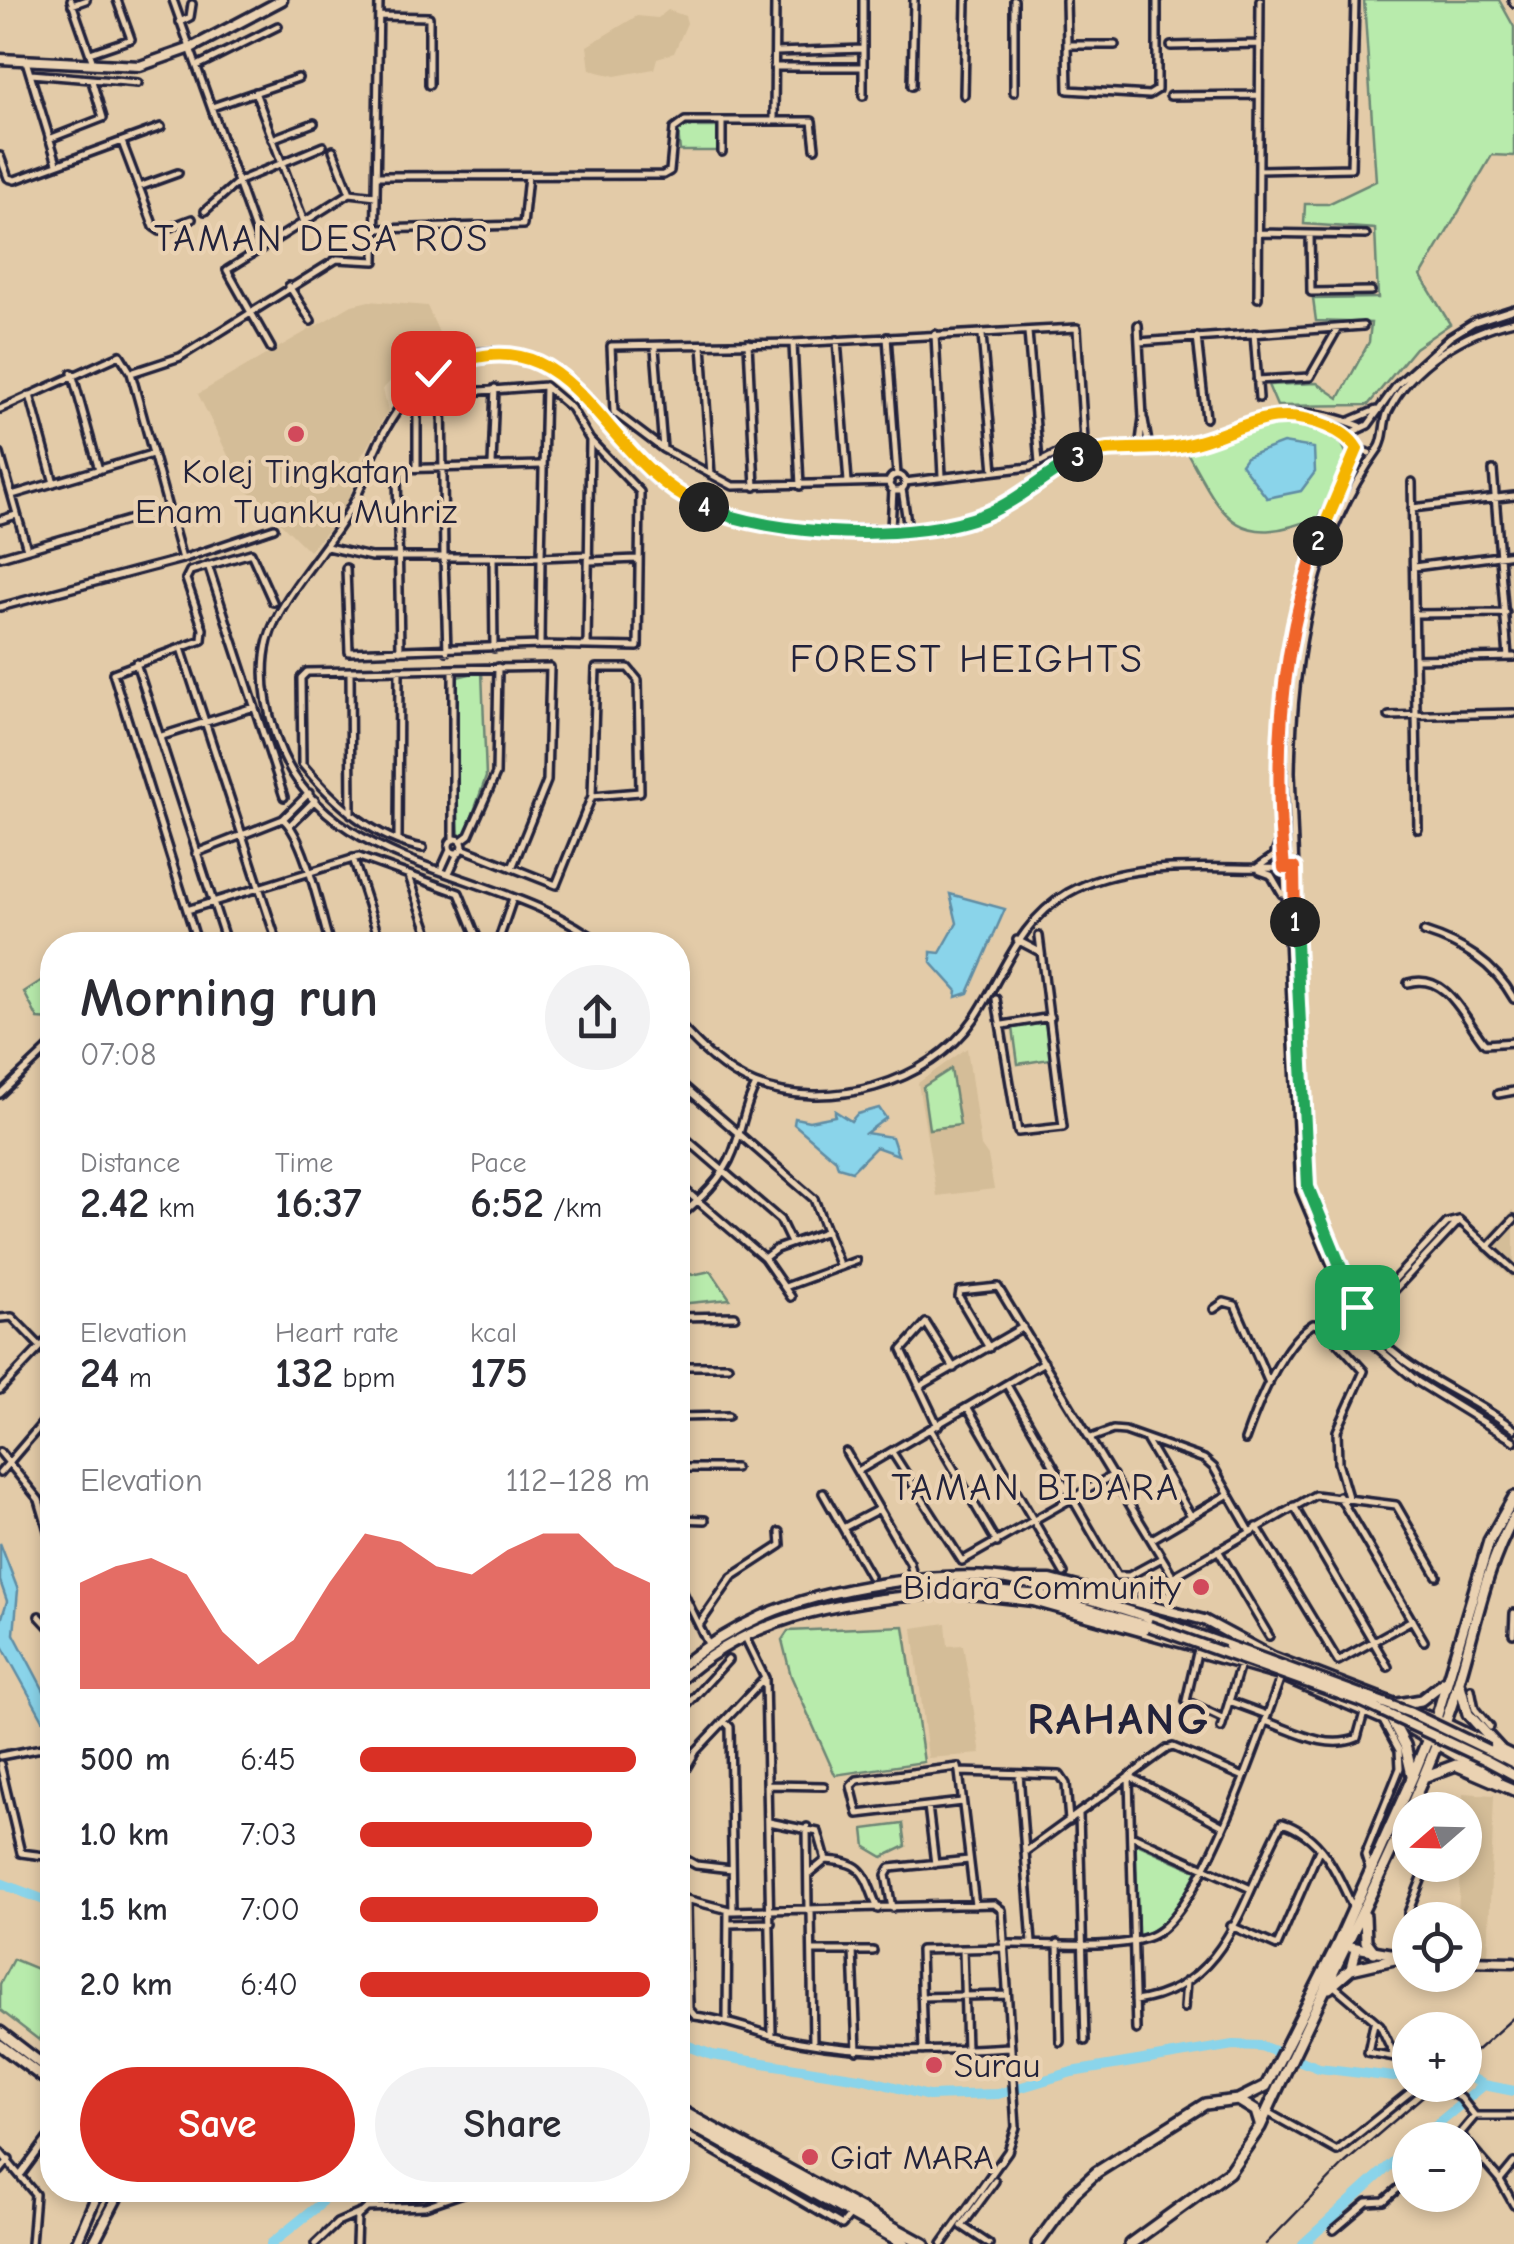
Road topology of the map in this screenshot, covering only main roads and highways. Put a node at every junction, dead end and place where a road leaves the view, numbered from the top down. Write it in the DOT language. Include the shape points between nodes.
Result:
graph roads {
  1 [pos="282,0"];
  2 [pos="0,59"];
  3 [pos="1514,1497"];
  4 [pos="1514,1518"];
  5 [pos="1014,1580"];
  6 [pos="952,1592"];
  7 [pos="690,1658"];
  8 [pos="690,1674"];
  9 [pos="1454,1680"];
  10 [pos="1398,1704"];
  11 [pos="1417,1711"];
  12 [pos="1390,1717"];
  13 [pos="1441,1721"];
  14 [pos="1414,1730"];
  15 [pos="1471,1735"];
  16 [pos="1432,1741"];
  17 [pos="1500,1749"];
  18 [pos="1486,1755"];
  19 [pos="1464,1759"];
  20 [pos="1514,1760"];
  21 [pos="1514,1775"];
  22 [pos="1417,1780"];
  23 [pos="1514,1790"];
  24 [pos="1366,1908"];
  25 [pos="1347,1947"];
  26 [pos="1374,1952"];
  27 [pos="1392,1955"];
  28 [pos="1392,1961"];
  29 [pos="1482,1961"];
  30 [pos="1514,1962"];
  31 [pos="1351,1970"];
  32 [pos="1324,1993"];
  33 [pos="0,2032"];
  34 [pos="1293,2042"];
  35 [pos="0,2045"];
  36 [pos="40,2063"];
  37 [pos="40,2075"];
  38 [pos="1276,2078"];
  39 [pos="1238,2100"];
  40 [pos="690,2116"];
  41 [pos="690,2125"];
  42 [pos="1260,2127"];
  43 [pos="94,2202"];
  44 [pos="115,2202"];
  45 [pos="854,2210"];
  46 [pos="76,2244"];
  47 [pos="93,2244"];
  48 [pos="905,2244"];
  49 [pos="924,2244"];
  50 [pos="1037,2244"];
  51 [pos="1130,2244"];
  1 -- 2 [label="main road" via="191,48 140,66"];
  3 -- 9 [label="highway" via="1489,1542"];
  4 -- 9 [label="highway"];
  5 -- 7 [label="main road" via="911,1583 820,1596 763,1615"];
  5 -- 10 [label="main road" via="1099,1590 1204,1620 1274,1656"];
  5 -- 18 [label="main road, bridge" via="1148,1617 1411,1713"];
  6 -- 8 [label="main road" via="810,1610 745,1637"];
  6 -- 12 [label="main road" via="1033,1600 1105,1619"];
  6 -- 18 [label="main road, bridge" via="1040,1595 1149,1626 1362,1702"];
  9 -- 10 [label="highway" via="1421,1700"];
  9 -- 13 [label="highway"];
  9 -- 17 [label="highway" via="1468,1714"];
  10 -- 11 [label="main road"];
  11 -- 13 [label="main road"];
  11 -- 14 [label="main road" via="1422,1725"];
  12 -- 14 [label="main road"];
  12 -- 22 [label="highway"];
  13 -- 15 [label="main road"];
  13 -- 16 [label="highway"];
  14 -- 16 [label="main road"];
  15 -- 17 [label="main road"];
  15 -- 19 [label="main road" via="1460,1744"];
  16 -- 19 [label="main road"];
  16 -- 22 [label="highway"];
  17 -- 20 [label="main road"];
  18 -- 20 [label="main road"];
  18 -- 21 [label="main road"];
  19 -- 23 [label="main road"];
  22 -- 23 [label="highway" via="1456,1765"];
  22 -- 24 [label="highway"];
  22 -- 25 [label="highway" via="1354,1908"];
  24 -- 25 [label="highway"];
  24 -- 26 [label="highway" via="1366,1942"];
  25 -- 26 [label="main road"];
  25 -- 31 [label="highway"];
  25 -- 32 [label="highway"];
  25 -- 34 [label="highway"];
  26 -- 27 [label="main road"];
  28 -- 31 [label="highway"];
  29 -- 30 [label="main road"];
  31 -- 32 [label="highway"];
  32 -- 34 [label="highway"];
  33 -- 36 [label="highway"];
  34 -- 38 [label="highway"];
  35 -- 37 [label="highway"];
  38 -- 39 [label="highway"];
  38 -- 42 [label="highway"];
  39 -- 42 [label="highway" via="1256,2111"];
  39 -- 50 [label="highway" via="1204,2104 1097,2172"];
  40 -- 45 [label="highway"];
  41 -- 45 [label="highway"];
  42 -- 51 [label="highway" via="1229,2172"];
  43 -- 46 [label="main road"];
  44 -- 47 [label="main road"];
  45 -- 48 [label="highway"];
  45 -- 49 [label="highway"];
}
